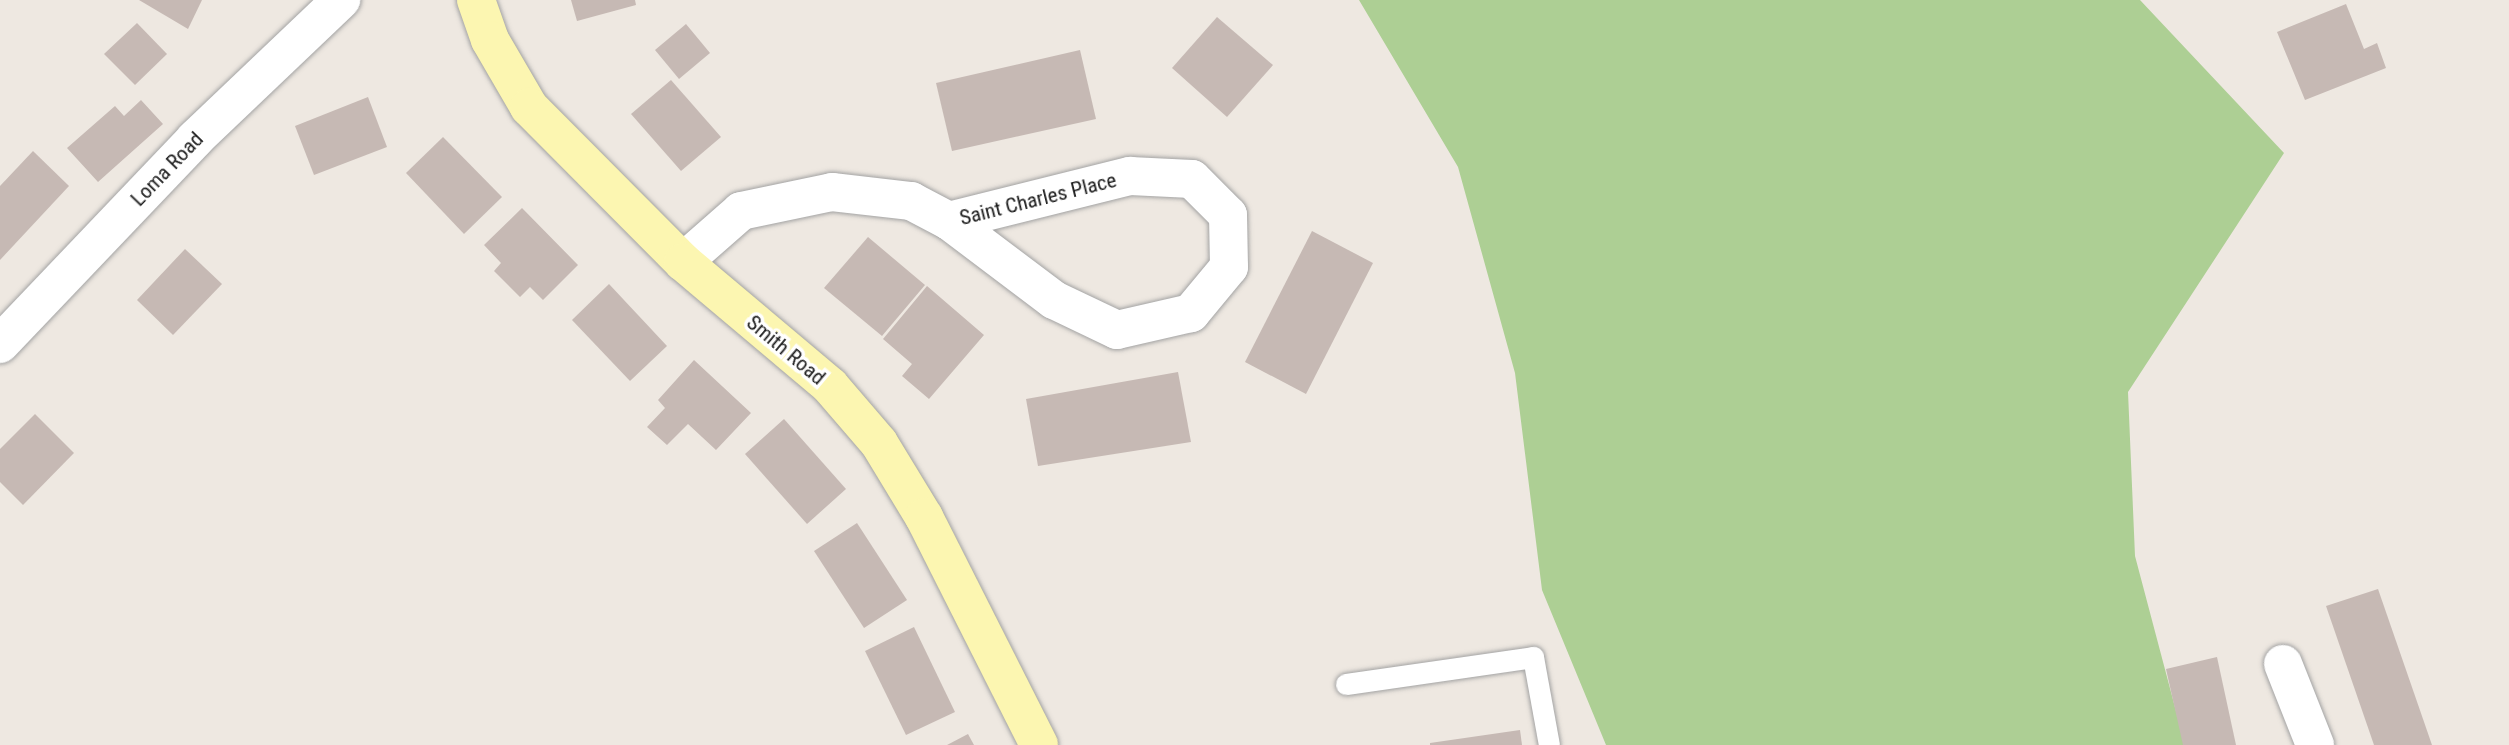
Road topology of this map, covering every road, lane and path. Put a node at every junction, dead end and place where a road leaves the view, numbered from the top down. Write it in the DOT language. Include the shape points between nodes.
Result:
graph roads {
  1 [pos="341,0"];
  2 [pos="476,0"];
  3 [pos="949,221"];
  4 [pos="682,262"];
  5 [pos="0,344"];
  6 [pos="2283,664"];
  7 [pos="1346,684"];
  8 [pos="1039,745"];
  9 [pos="1549,745"];
  10 [pos="2315,745"];
  1 -- 5 [label="street, Loma Road" via="195,139"];
  2 -- 4 [label="street, Smith Road" via="490,40 529,107"];
  3 -- 3 [label="street, Saint Charles Place" via="1130,176 1192,179 1228,215 1229,267 1191,313 1117,330 1054,300"];
  3 -- 4 [label="street, Saint Charles Place" via="911,201 832,192 741,211"];
  4 -- 8 [label="street, Smith Road" via="830,386 879,443 924,517 994,664"];
  6 -- 10 [label="street"];
  7 -- 9 [label="lane" via="1533,657"];
}
